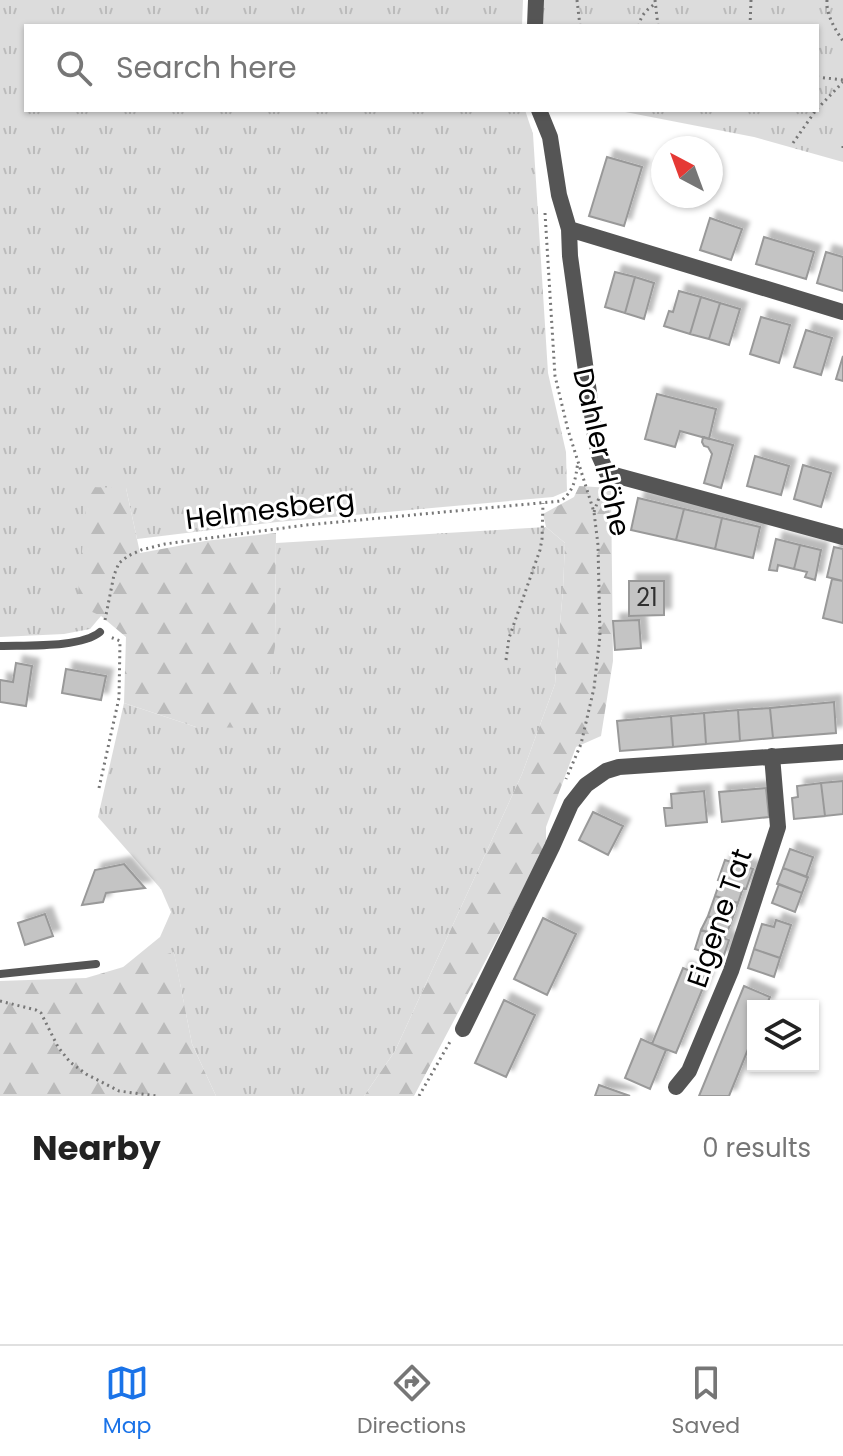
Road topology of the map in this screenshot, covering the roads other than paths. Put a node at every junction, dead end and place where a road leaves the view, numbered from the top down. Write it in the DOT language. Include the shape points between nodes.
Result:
graph roads {
  1 [pos="536,0"];
  2 [pos="535,24"];
  3 [pos="540,112"];
  4 [pos="569,229"];
  5 [pos="843,312"];
  6 [pos="843,537"];
  7 [pos="100,632"];
  8 [pos="0,646"];
  9 [pos="843,752"];
  10 [pos="772,756"];
  11 [pos="96,964"];
  12 [pos="0,974"];
  13 [pos="463,1029"];
  14 [pos="676,1087"];
  1 -- 2 [label="street"];
  3 -- 4 [label="street, Dahler Höhe"];
  4 -- 5 [label="street"];
  4 -- 6 [label="street, Dahler Höhe" via="595,436 607,473"];
  7 -- 8 [label="lane" via="79,642"];
  9 -- 10 [label="street"];
  10 -- 13 [label="street" via="619,767 586,785 571,804"];
  10 -- 14 [label="street, Eigene Tat" via="778,827 731,971 689,1071"];
  11 -- 12 [label="lane"];
}
